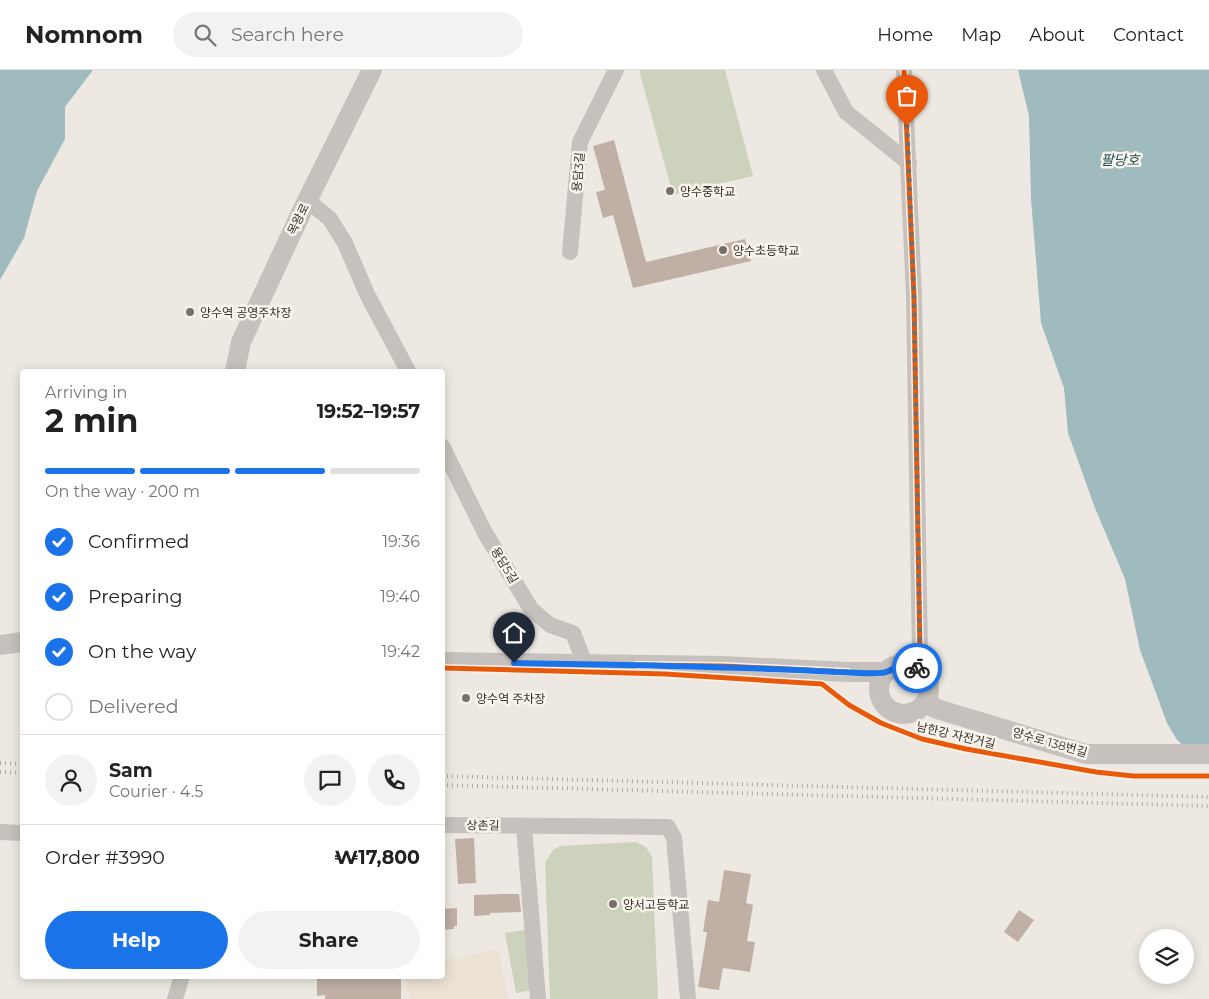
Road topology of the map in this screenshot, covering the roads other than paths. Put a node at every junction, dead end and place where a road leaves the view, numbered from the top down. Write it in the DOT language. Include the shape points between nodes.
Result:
graph roads {
  1 [pos="372,70"];
  2 [pos="616,70"];
  3 [pos="824,70"];
  4 [pos="904,70"];
  5 [pos="909,163"];
  6 [pos="307,200"];
  7 [pos="570,252"];
  8 [pos="235,369"];
  9 [pos="407,369"];
  10 [pos="445,452"];
  11 [pos="20,642"];
  12 [pos="0,645"];
  13 [pos="445,662"];
  14 [pos="584,664"];
  15 [pos="917,668"];
  16 [pos="848,672"];
  17 [pos="887,672"];
  18 [pos="880,693"];
  19 [pos="925,702"];
  20 [pos="1199,754"];
  21 [pos="445,825"];
  22 [pos="524,826"];
  23 [pos="0,832"];
  24 [pos="20,833"];
  25 [pos="181,979"];
  26 [pos="175,999"];
  27 [pos="538,999"];
  28 [pos="688,999"];
  1 -- 6 [label="street, 목왕로"];
  2 -- 7 [label="street, 용담3길" via="580,142"];
  3 -- 5 [label="street" via="846,112"];
  4 -- 5 [label="street"];
  5 -- 15 [label="street" via="920,656"];
  6 -- 8 [label="street, 목왕로" via="241,342"];
  6 -- 9 [label="street" via="330,218 345,243 367,294"];
  10 -- 14 [label="street, 용담5길" via="486,533 531,609 550,625 573,633"];
  11 -- 12 [label="street"];
  13 -- 14 [label="street"];
  14 -- 16 [label="street"];
  15 -- 17 [label="street" via="897,665"];
  15 -- 19 [label="street" via="929,684"];
  16 -- 17 [label="street"];
  16 -- 18 [label="street"];
  17 -- 18 [label="street" via="880,682"];
  18 -- 19 [label="street" via="885,705 898,713 914,712"];
  19 -- 20 [label="street, 양수로 138번길" via="1086,754"];
  21 -- 22 [label="street, 상촌길"];
  22 -- 27 [label="street"];
  22 -- 28 [label="street, 상촌길" via="668,828 674,838"];
  23 -- 24 [label="street"];
  25 -- 26 [label="street"];
}
